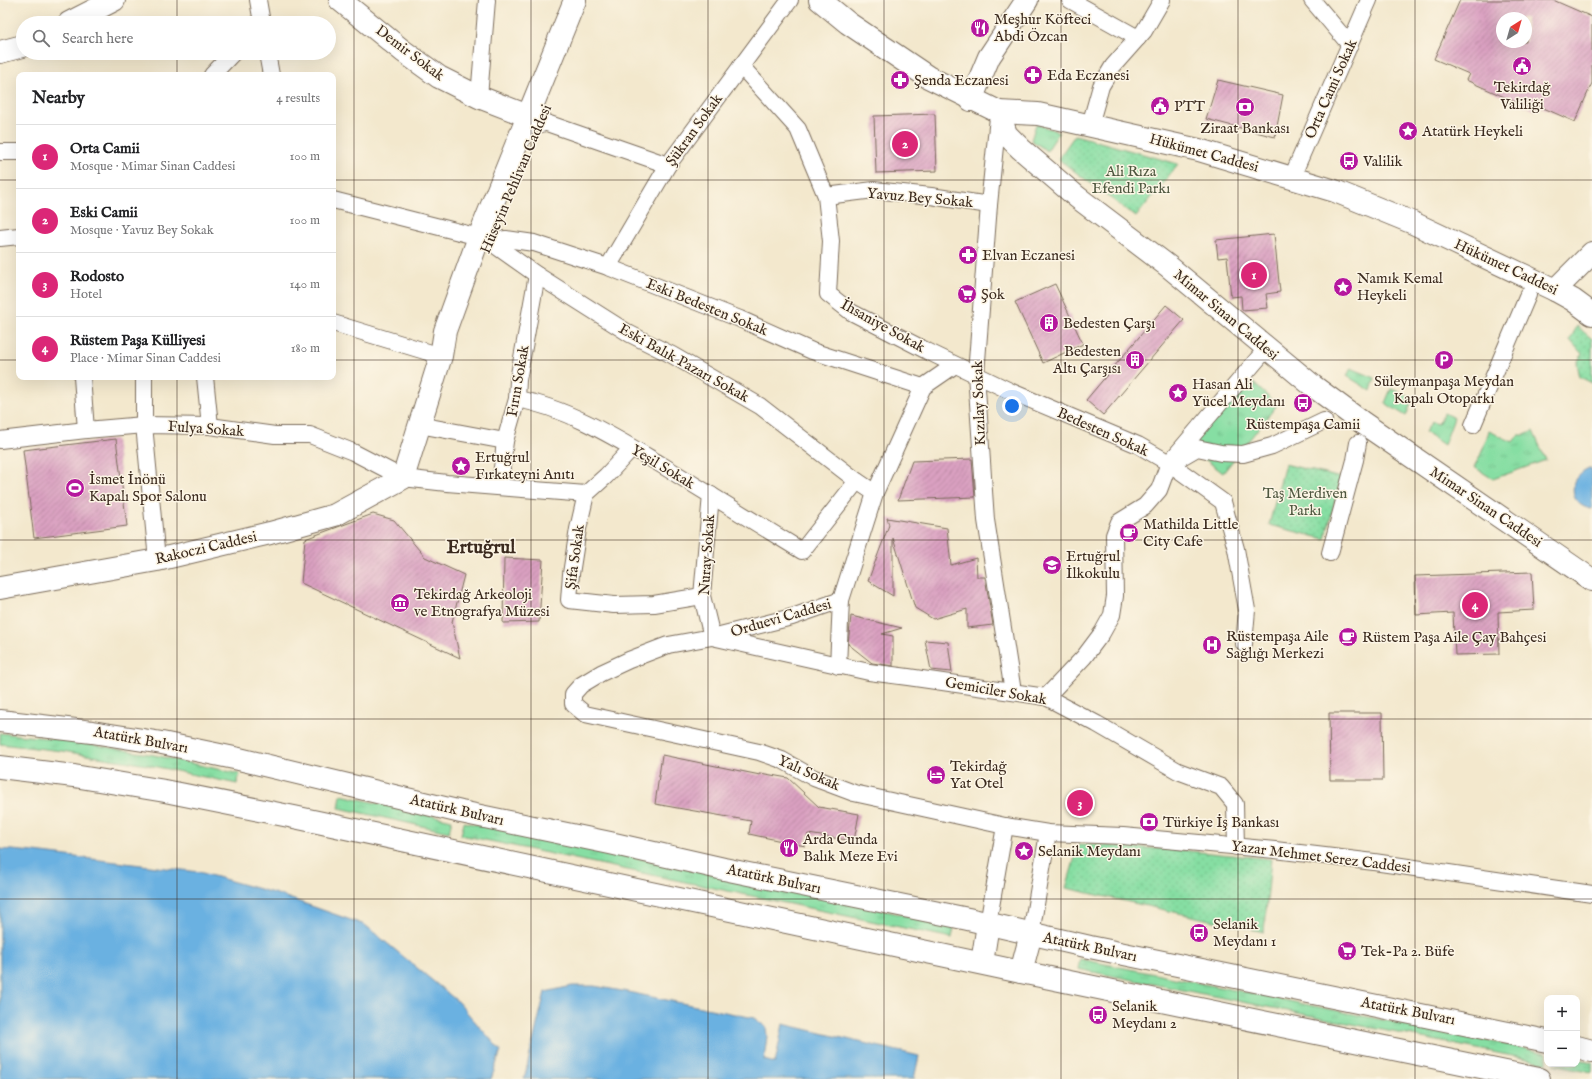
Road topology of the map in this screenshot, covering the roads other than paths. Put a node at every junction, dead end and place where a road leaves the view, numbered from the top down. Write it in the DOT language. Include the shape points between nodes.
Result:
graph roads {
  1 [pos="258,0"];
  2 [pos="340,0"];
  3 [pos="487,0"];
  4 [pos="575,0"];
  5 [pos="589,0"];
  6 [pos="790,0"];
  7 [pos="820,0"];
  8 [pos="1027,0"];
  9 [pos="1070,0"];
  10 [pos="1162,0"];
  11 [pos="1312,0"];
  12 [pos="1369,0"];
  13 [pos="110,1"];
  14 [pos="82,16"];
  15 [pos="260,16"];
  16 [pos="1138,38"];
  17 [pos="1350,45"];
  18 [pos="16,48"];
  19 [pos="0,52"];
  20 [pos="226,60"];
  21 [pos="268,60"];
  22 [pos="741,66"];
  23 [pos="215,72"];
  24 [pos="270,72"];
  25 [pos="479,97"];
  26 [pos="971,100"];
  27 [pos="998,112"];
  28 [pos="534,119"];
  29 [pos="1090,125"];
  30 [pos="0,152"];
  31 [pos="16,152"];
  32 [pos="668,165"];
  33 [pos="1292,177"];
  34 [pos="826,196"];
  35 [pos="336,201"];
  36 [pos="989,205"];
  37 [pos="16,236"];
  38 [pos="0,238"];
  39 [pos="484,239"];
  40 [pos="1592,253"];
  41 [pos="608,268"];
  42 [pos="537,275"];
  43 [pos="1555,290"];
  44 [pos="1528,295"];
  45 [pos="1592,314"];
  46 [pos="336,325"];
  47 [pos="1267,348"];
  48 [pos="441,356"];
  49 [pos="955,364"];
  50 [pos="976,374"];
  51 [pos="82,380"];
  52 [pos="144,380"];
  53 [pos="205,380"];
  54 [pos="923,387"];
  55 [pos="517,398"];
  56 [pos="1324,421"];
  57 [pos="144,425"];
  58 [pos="1473,425"];
  59 [pos="210,426"];
  60 [pos="419,426"];
  61 [pos="86,430"];
  62 [pos="0,440"];
  63 [pos="505,441"];
  64 [pos="1358,443"];
  65 [pos="632,448"];
  66 [pos="1169,463"];
  67 [pos="403,478"];
  68 [pos="857,481"];
  69 [pos="500,486"];
  70 [pos="875,493"];
  71 [pos="586,494"];
  72 [pos="711,495"];
  73 [pos="1330,553"];
  74 [pos="157,560"];
  75 [pos="1592,580"];
  76 [pos="0,588"];
  77 [pos="702,596"];
  78 [pos="841,600"];
  79 [pos="712,637"];
  80 [pos="1244,644"];
  81 [pos="838,666"];
  82 [pos="1013,692"];
  83 [pos="1046,697"];
  84 [pos="573,704"];
  85 [pos="0,721"];
  86 [pos="0,767"];
  87 [pos="1005,826"];
  88 [pos="1048,833"];
  89 [pos="1236,847"];
  90 [pos="1592,894"];
  91 [pos="988,924"];
  92 [pos="1031,934"];
  93 [pos="982,963"];
  94 [pos="1021,972"];
  95 [pos="1544,1040"];
  96 [pos="1580,1049"];
  97 [pos="1592,1051"];
  98 [pos="1539,1079"];
  1 -- 15 [label="street"];
  2 -- 25 [label="main road, Demir Sokak" via="439,78"];
  3 -- 25 [label="street"];
  4 -- 28 [label="main road, Hüseyin Pehlivan Caddesi"];
  5 -- 28 [label="main road, Hüseyin Pehlivan Caddesi"];
  6 -- 22 [label="street, Şükran Sokak"];
  7 -- 26 [label="main road, Hükümet Caddesi" via="848,23 928,77"];
  8 -- 26 [label="main road" via="989,57"];
  9 -- 16 [label="street"];
  10 -- 16 [label="street"];
  11 -- 17 [label="street"];
  12 -- 17 [label="street, Orta Cami Sokak"];
  13 -- 14 [label="main road"];
  16 -- 29 [label="street" via="1113,66 1101,86"];
  17 -- 33 [label="street, Orta Cami Sokak"];
  18 -- 19 [label="main road"];
  20 -- 23 [label="street"];
  21 -- 24 [label="street"];
  22 -- 32 [label="street, Şükran Sokak"];
  22 -- 34 [label="street, İhsaniye Sokak" via="798,129"];
  25 -- 28 [label="main road, Demir Sokak"];
  26 -- 27 [label="main road, Hükümet Caddesi"];
  27 -- 29 [label="main road, Hükümet Caddesi" via="1038,114"];
  27 -- 36 [label="street, Kızılay Sokak"];
  27 -- 47 [label="main road, Mimar Sinan Caddesi" via="1006,134 1021,149"];
  28 -- 32 [label="street, Demir Sokak"];
  28 -- 39 [label="main road, Hüseyin Pehlivan Caddesi"];
  29 -- 33 [label="main road, Hükümet Caddesi" via="1199,150"];
  30 -- 31 [label="street"];
  32 -- 41 [label="street, Şükran Sokak"];
  33 -- 43 [label="main road, Hükümet Caddesi" via="1336,191 1411,222"];
  34 -- 36 [label="street, Yavuz Bey Sokak" via="874,190"];
  34 -- 49 [label="street, İhsaniye Sokak" via="831,241 828,294 851,312"];
  35 -- 39 [label="street, Eski Bedesten Sokak"];
  36 -- 50 [label="street, Kızılay Sokak"];
  37 -- 38 [label="street"];
  39 -- 41 [label="street, Eski Bedesten Sokak" via="534,243"];
  39 -- 42 [label="street, Eski Balık Pazarı Sokak"];
  39 -- 48 [label="main road, Hüseyin Pehlivan Caddesi" via="445,331"];
  40 -- 43 [label="main road"];
  41 -- 54 [label="street, Eski Bedesten Sokak" via="812,350"];
  42 -- 55 [label="street, Fırın Sokak"];
  42 -- 68 [label="street, Eski Balık Pazarı Sokak" via="630,334 760,406"];
  43 -- 45 [label="main road, Hükümet Caddesi"];
  44 -- 58 [label="street"];
  46 -- 48 [label="street"];
  47 -- 66 [label="street"];
  47 -- 75 [label="main road, Mimar Sinan Caddesi" via="1363,423"];
  48 -- 60 [label="main road, Hüseyin Pehlivan Caddesi"];
  49 -- 50 [label="street, İhsaniye Sokak"];
  49 -- 54 [label="street, Orduevi Caddesi"];
  50 -- 66 [label="street, Bedesten Sokak" via="1012,392 1138,445"];
  50 -- 82 [label="street, Kızılay Sokak" via="986,520"];
  51 -- 61 [label="street"];
  52 -- 57 [label="street"];
  53 -- 59 [label="street"];
  54 -- 70 [label="street, Orduevi Caddesi"];
  55 -- 63 [label="street, Fırın Sokak"];
  55 -- 65 [label="street, Yeşil Sokak" via="582,421"];
  56 -- 66 [label="street" via="1272,446 1243,454 1197,448"];
  57 -- 59 [label="street, Fulya Sokak"];
  57 -- 61 [label="street, Fulya Sokak"];
  57 -- 74 [label="street"];
  59 -- 67 [label="street, Fulya Sokak" via="275,435 310,435 353,452"];
  60 -- 63 [label="street"];
  60 -- 67 [label="main road, Hüseyin Pehlivan Caddesi"];
  61 -- 62 [label="street, Fulya Sokak"];
  63 -- 69 [label="street, Fırın Sokak"];
  64 -- 73 [label="street"];
  65 -- 71 [label="street"];
  65 -- 72 [label="street, Yeşil Sokak"];
  66 -- 80 [label="street, Bedesten Sokak" via="1223,502 1236,549 1247,610"];
  66 -- 83 [label="street" via="1159,490 1145,506 1119,522 1114,535 1115,596 1112,615 1084,657"];
  67 -- 69 [label="street"];
  67 -- 74 [label="main road, Rakoczi Caddesi" via="335,515 239,542"];
  68 -- 70 [label="street, Eski Balık Pazarı Sokak"];
  68 -- 72 [label="street, Yeşil Sokak" via="802,551"];
  69 -- 71 [label="street"];
  70 -- 78 [label="street, Orduevi Caddesi"];
  71 -- 77 [label="street, Şifa Sokak" via="578,529 569,600 614,605 654,604"];
  72 -- 77 [label="street, Nuray Sokak"];
  74 -- 76 [label="main road, Rakoczi Caddesi"];
  77 -- 79 [label="street, Nuray Sokak"];
  78 -- 79 [label="street, Orduevi Caddesi" via="792,617"];
  78 -- 81 [label="street"];
  79 -- 81 [label="street, Gemiciler Sokak"];
  79 -- 84 [label="street, Orduevi Caddesi" via="668,645 601,673 573,694"];
  81 -- 82 [label="street, Gemiciler Sokak"];
  82 -- 83 [label="street, Gemiciler Sokak"];
  83 -- 89 [label="street, Gemiciler Sokak" via="1178,771 1221,787 1235,804"];
  84 -- 87 [label="street, Yalı Sokak" via="585,714 759,752 782,760 814,778 854,793"];
  85 -- 91 [label="main road, Atatürk Bulvarı" via="100,733 239,758 462,812"];
  86 -- 93 [label="main road" via="165,791"];
  87 -- 88 [label="street, Yalı Sokak"];
  87 -- 91 [label="street"];
  88 -- 89 [label="street, Yazar Mehmet Serez Caddesi" via="1123,836"];
  88 -- 92 [label="street"];
  89 -- 90 [label="street, Yazar Mehmet Serez Caddesi" via="1374,862"];
  91 -- 92 [label="main road, Atatürk Bulvarı"];
  91 -- 93 [label="main road"];
  92 -- 94 [label="main road"];
  92 -- 95 [label="main road, Atatürk Bulvarı"];
  93 -- 94 [label="main road"];
  94 -- 98 [label="main road"];
  96 -- 97 [label="main road"];
}
